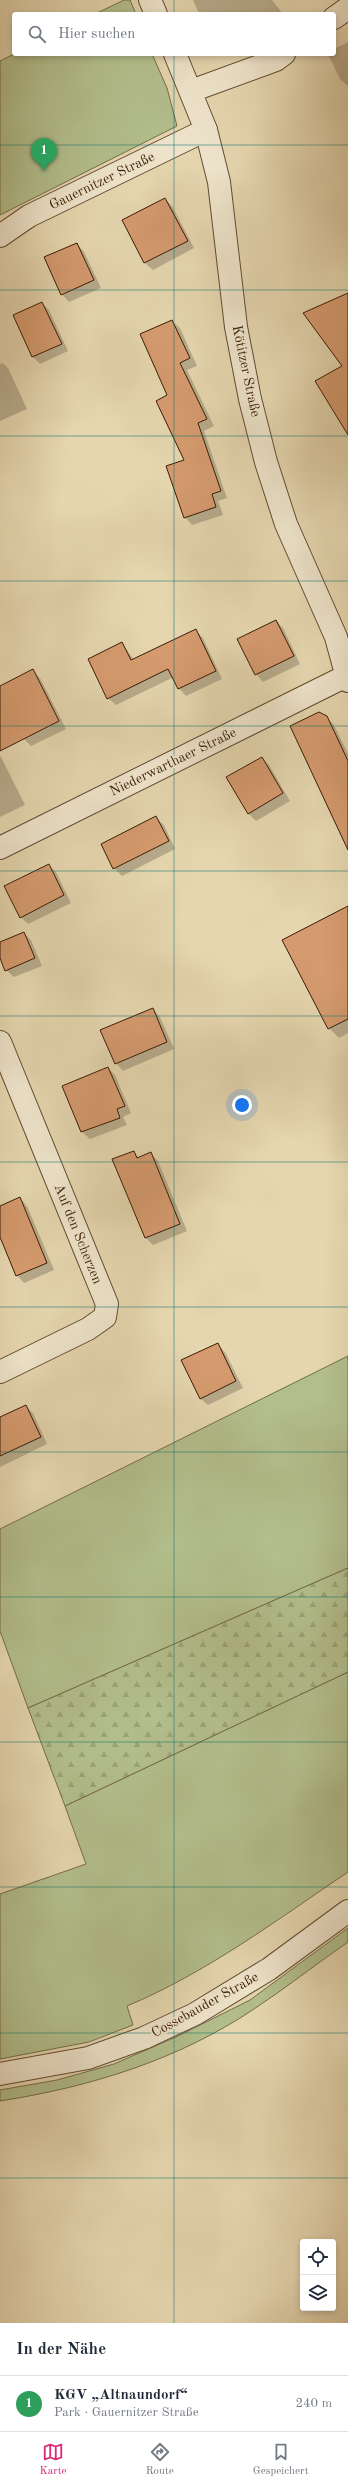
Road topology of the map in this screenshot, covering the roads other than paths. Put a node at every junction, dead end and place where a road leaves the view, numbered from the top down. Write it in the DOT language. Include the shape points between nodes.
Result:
graph roads {
  1 [pos="150,0"];
  2 [pos="348,8"];
  3 [pos="155,12"];
  4 [pos="336,17"];
  5 [pos="176,56"];
  6 [pos="281,56"];
  7 [pos="191,90"];
  8 [pos="206,130"];
  9 [pos="0,236"];
  10 [pos="348,677"];
  11 [pos="0,848"];
  12 [pos="0,1042"];
  13 [pos="0,1372"];
  14 [pos="348,1911"];
  15 [pos="0,2074"];
  1 -- 3 [label="street"];
  2 -- 4 [label="street"];
  5 -- 7 [label="street, Kötitzer Straße"];
  6 -- 7 [label="street"];
  7 -- 8 [label="street, Kötitzer Straße"];
  8 -- 9 [label="street, Gauernitzer Straße" via="29,216"];
  8 -- 10 [label="street, Kötitzer Straße" via="225,219 236,327 265,455 286,524 336,637"];
  10 -- 11 [label="street, Niederwarthaer Straße"];
  12 -- 13 [label="street, Auf den Scherzen" via="107,1304 105,1317 88,1329"];
  14 -- 15 [label="street, Cossebauder Straße" via="270,1969 195,2014 144,2038 88,2058"];
}
